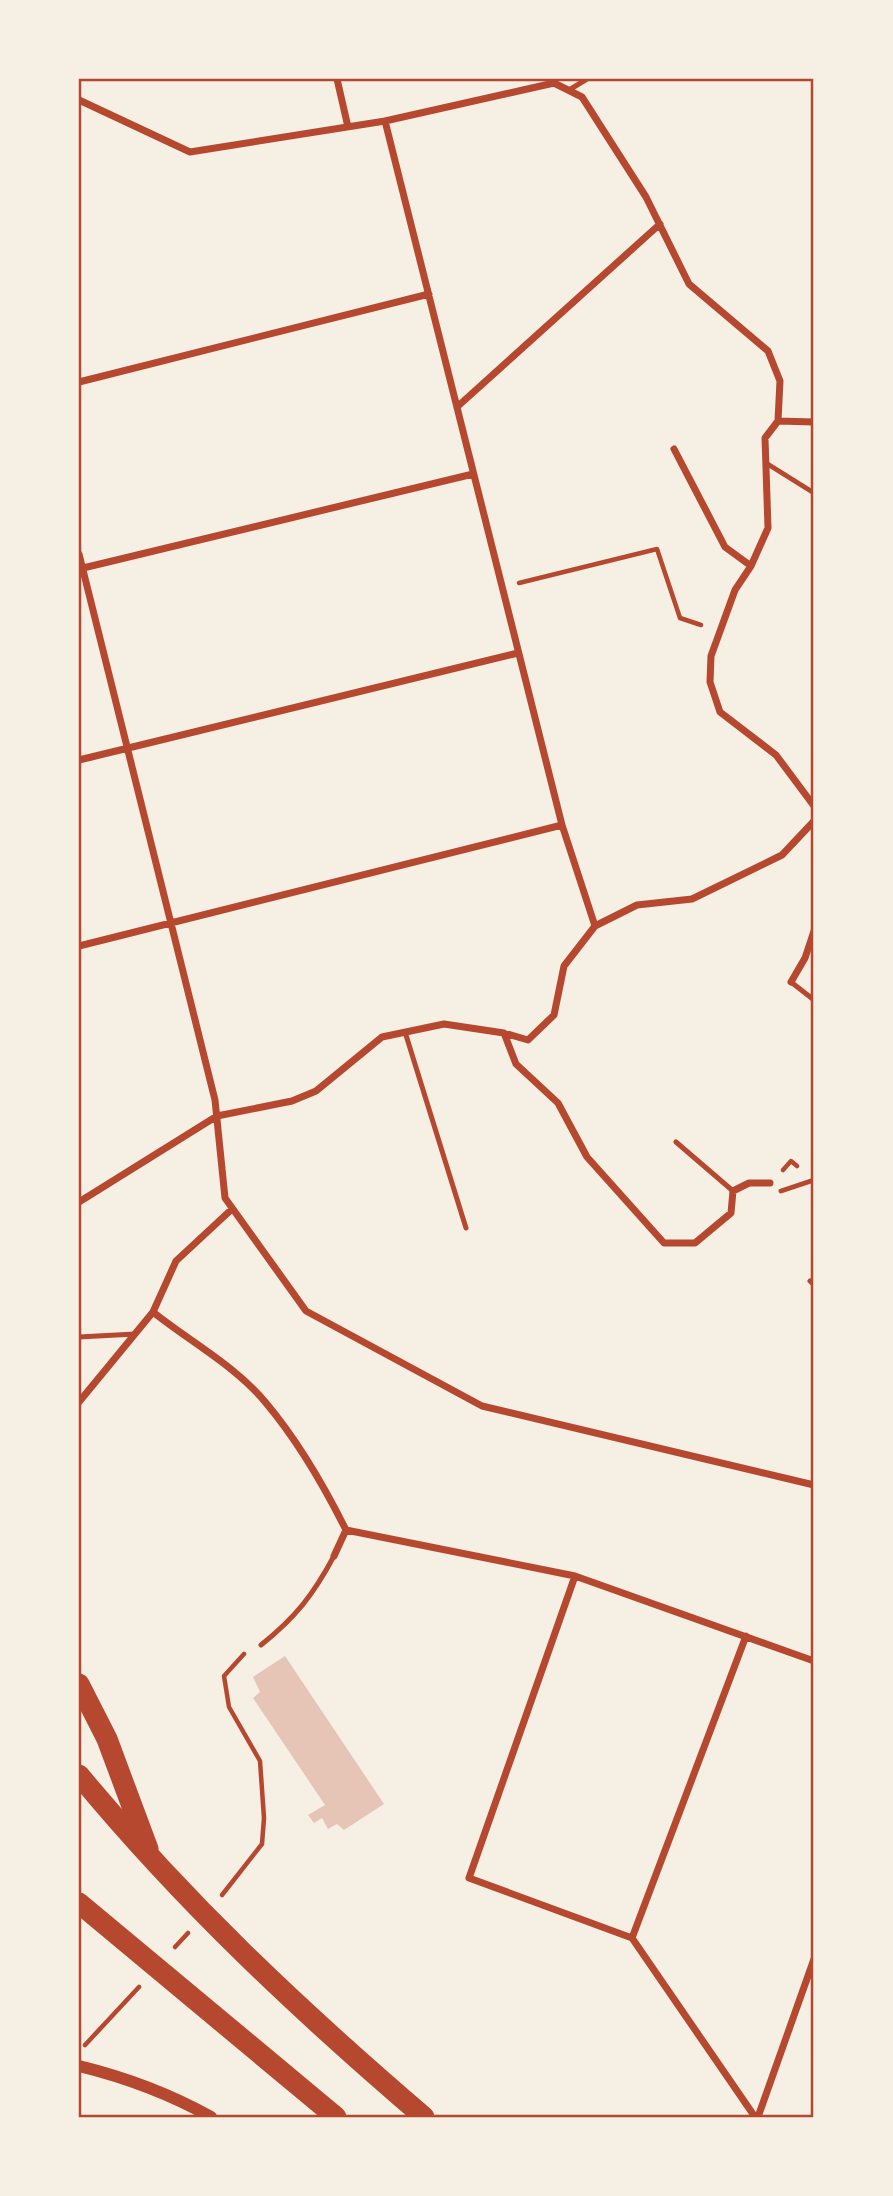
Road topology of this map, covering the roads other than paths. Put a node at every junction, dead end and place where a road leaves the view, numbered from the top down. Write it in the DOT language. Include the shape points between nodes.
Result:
graph roads {
  1 [pos="337,79"];
  2 [pos="587,79"];
  3 [pos="569,90"];
  4 [pos="79,100"];
  5 [pos="385,121"];
  6 [pos="348,127"];
  7 [pos="660,225"];
  8 [pos="429,294"];
  9 [pos="79,382"];
  10 [pos="457,407"];
  11 [pos="778,421"];
  12 [pos="814,422"];
  13 [pos="674,449"];
  14 [pos="766,463"];
  15 [pos="473,474"];
  16 [pos="814,492"];
  17 [pos="79,554"];
  18 [pos="751,566"];
  19 [pos="80,569"];
  20 [pos="518,653"];
  21 [pos="127,748"];
  22 [pos="79,760"];
  23 [pos="814,806"];
  24 [pos="814,821"];
  25 [pos="562,825"];
  26 [pos="171,924"];
  27 [pos="595,926"];
  28 [pos="814,931"];
  29 [pos="79,946"];
  30 [pos="791,982"];
  31 [pos="814,1000"];
  32 [pos="405,1032"];
  33 [pos="504,1033"];
  34 [pos="217,1116"];
  35 [pos="676,1142"];
  36 [pos="814,1180"];
  37 [pos="771,1183"];
  38 [pos="733,1191"];
  39 [pos="781,1191"];
  40 [pos="79,1202"];
  41 [pos="233,1209"];
  42 [pos="467,1228"];
  43 [pos="153,1312"];
  44 [pos="135,1334"];
  45 [pos="79,1337"];
  46 [pos="79,1402"];
  47 [pos="814,1485"];
  48 [pos="346,1530"];
  49 [pos="334,1556"];
  50 [pos="575,1576"];
  51 [pos="746,1636"];
  52 [pos="261,1645"];
  53 [pos="814,1661"];
  54 [pos="79,1684"];
  55 [pos="79,1764"];
  56 [pos="79,1775"];
  57 [pos="86,1799"];
  58 [pos="153,1864"];
  59 [pos="82,1904"];
  60 [pos="632,1938"];
  61 [pos="814,1959"];
  62 [pos="79,2066"];
  63 [pos="211,2117"];
  64 [pos="336,2117"];
  65 [pos="424,2117"];
  66 [pos="756,2117"];
  1 -- 6 [label="street"];
  2 -- 3 [label="lane"];
  3 -- 5 [label="street" via="554,83"];
  3 -- 7 [label="street" via="582,97"];
  4 -- 6 [label="street" via="190,152"];
  5 -- 6 [label="street"];
  5 -- 8 [label="street"];
  7 -- 10 [label="street"];
  7 -- 11 [label="street" via="688,284 768,351 780,381"];
  8 -- 9 [label="street"];
  8 -- 10 [label="street"];
  10 -- 15 [label="street"];
  11 -- 12 [label="street"];
  11 -- 14 [label="street" via="765,438"];
  13 -- 18 [label="street" via="725,547"];
  14 -- 16 [label="lane"];
  14 -- 18 [label="street" via="768,528"];
  15 -- 19 [label="street"];
  15 -- 20 [label="street"];
  17 -- 19 [label="street"];
  18 -- 23 [label="street" via="735,590 711,656 710,682 720,712 776,755"];
  19 -- 21 [label="street"];
  20 -- 21 [label="street"];
  20 -- 25 [label="street"];
  21 -- 22 [label="street"];
  21 -- 26 [label="street"];
  24 -- 27 [label="street" via="782,855 692,899 637,905"];
  25 -- 26 [label="street"];
  25 -- 27 [label="street"];
  26 -- 29 [label="street"];
  26 -- 34 [label="street"];
  27 -- 33 [label="street" via="564,966 554,1014 528,1040"];
  28 -- 30 [label="street"];
  30 -- 31 [label="lane"];
  32 -- 33 [label="street" via="444,1024"];
  32 -- 34 [label="street" via="382,1037 316,1091 292,1101"];
  32 -- 42 [label="lane"];
  33 -- 38 [label="street" via="516,1065 558,1103 587,1157 664,1243 695,1243 731,1213"];
  34 -- 40 [label="street"];
  34 -- 41 [label="street" via="225,1198"];
  35 -- 38 [label="lane"];
  36 -- 39 [label="lane"];
  37 -- 38 [label="street" via="749,1183"];
  41 -- 43 [label="street" via="176,1261"];
  41 -- 47 [label="street" via="306,1311 482,1406"];
  43 -- 44 [label="street"];
  43 -- 48 [label="street" via="265,1402 325,1486"];
  44 -- 45 [label="lane"];
  44 -- 46 [label="street"];
  48 -- 49 [label="street"];
  48 -- 50 [label="street"];
  49 -- 52 [label="lane" via="292,1620"];
  50 -- 51 [label="street"];
  50 -- 60 [label="street" via="469,1878"];
  51 -- 53 [label="street"];
  51 -- 60 [label="street"];
  54 -- 58 [label="highway" via="107,1739"];
  55 -- 57 [label="highway"];
  56 -- 57 [label="highway"];
  57 -- 58 [label="highway"];
  58 -- 65 [label="highway" via="323,2031"];
  59 -- 64 [label="highway"];
  60 -- 66 [label="street"];
  61 -- 66 [label="street"];
  62 -- 63 [label="street" via="173,2098"];
}
